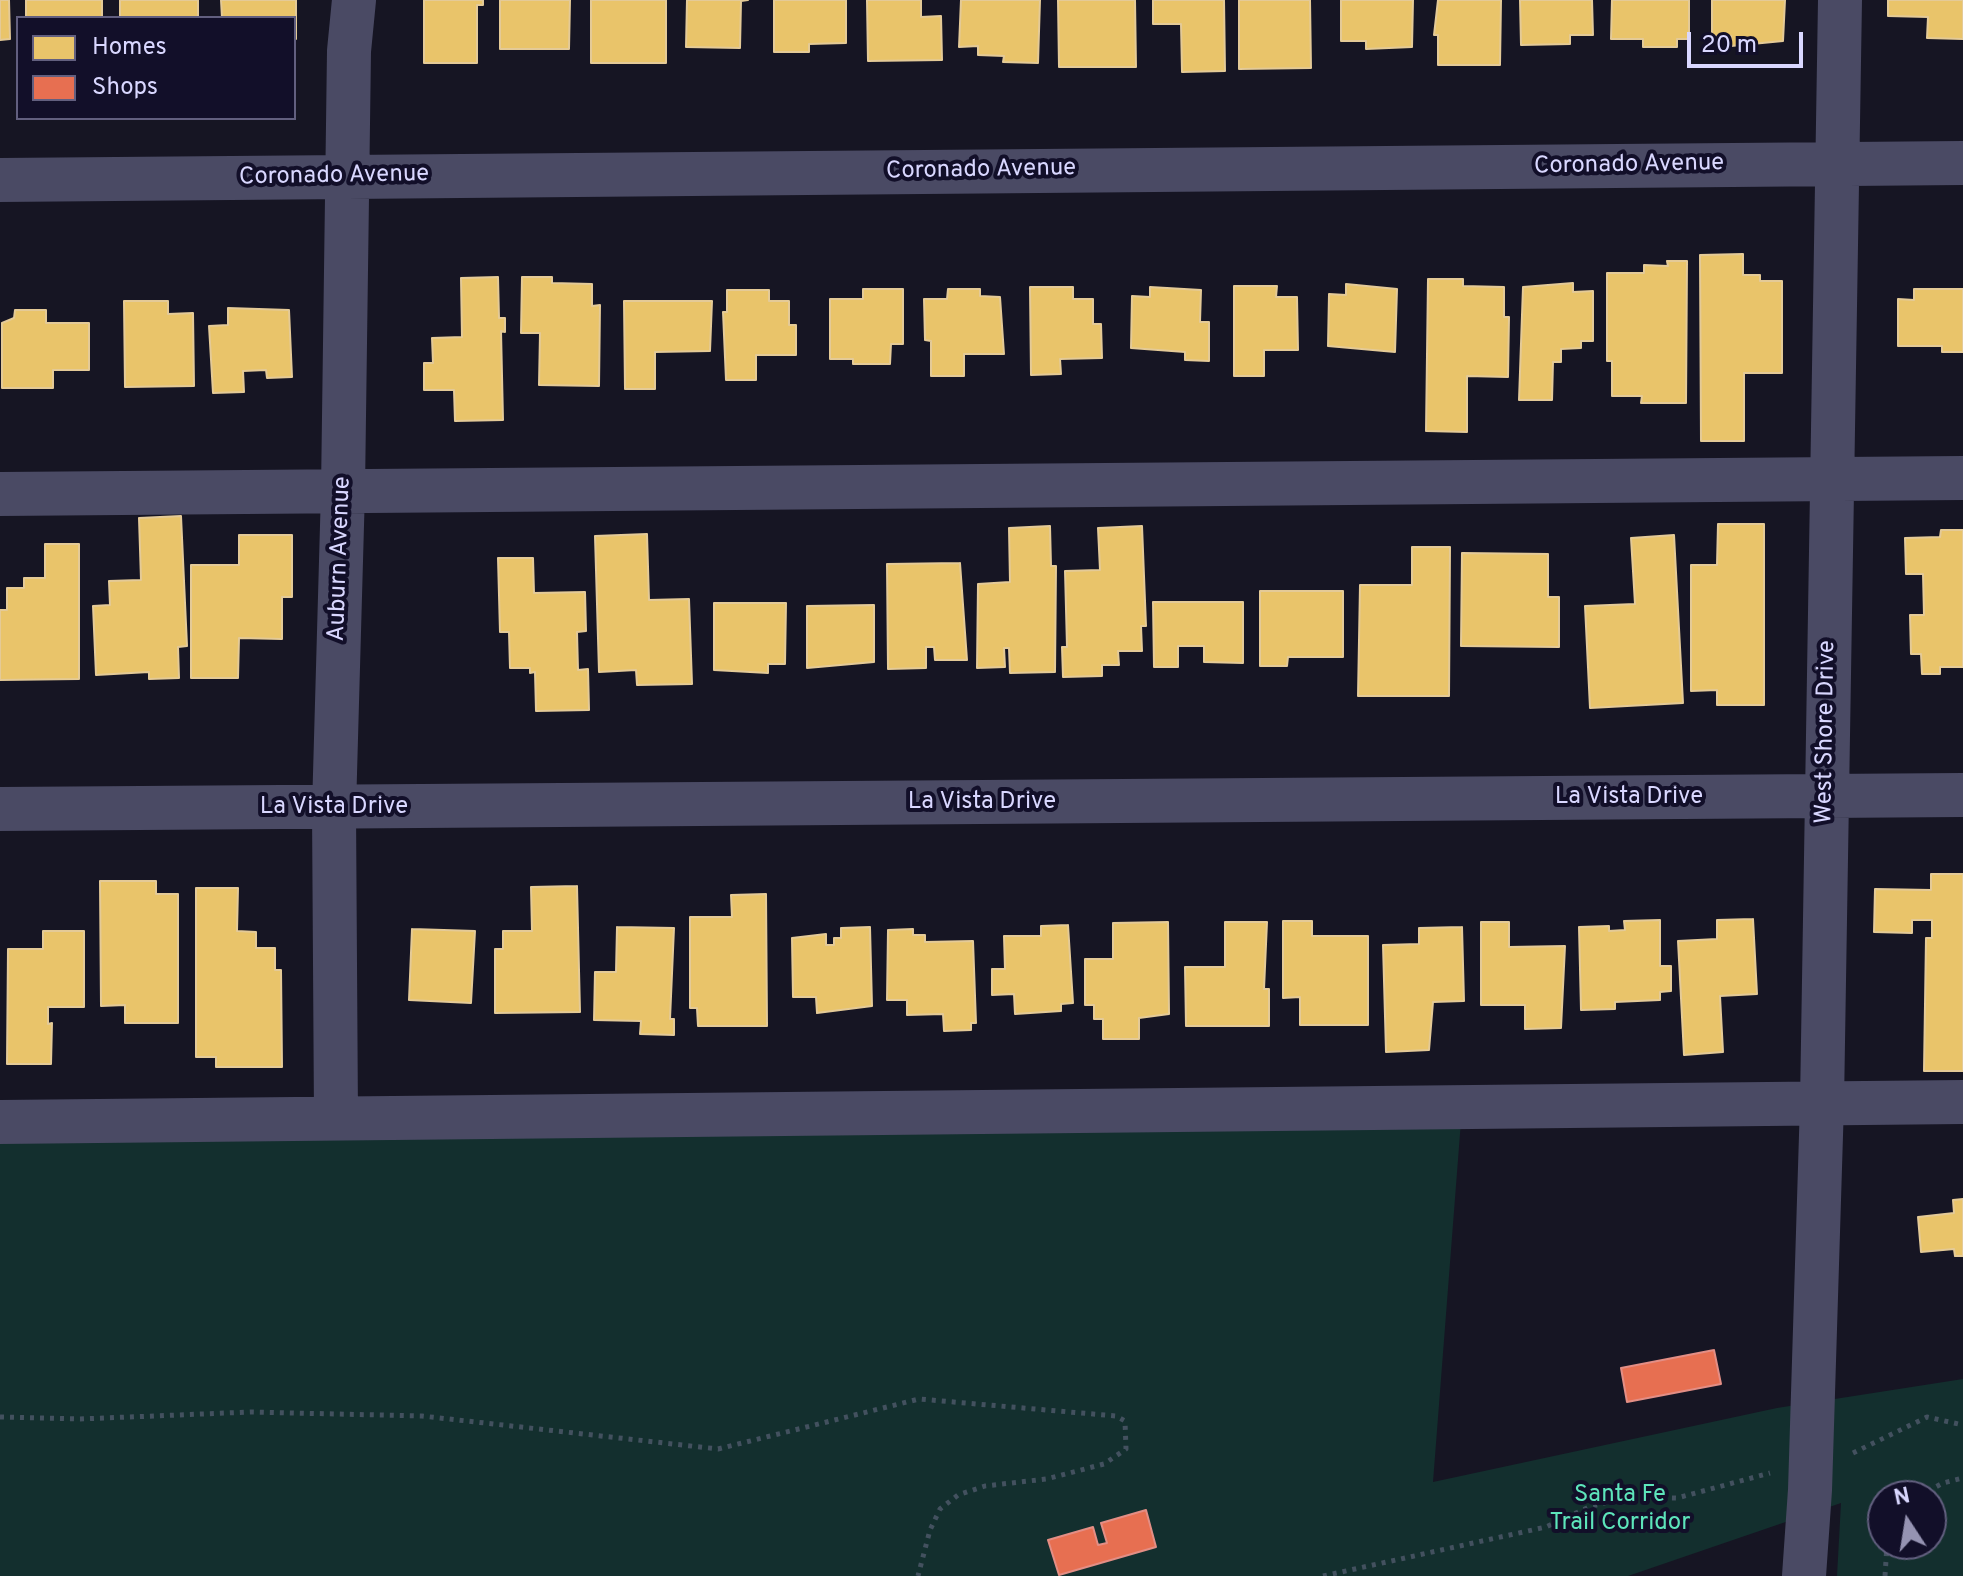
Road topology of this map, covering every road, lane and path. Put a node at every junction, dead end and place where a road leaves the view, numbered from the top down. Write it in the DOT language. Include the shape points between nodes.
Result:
graph roads {
  1 [pos="354,0"];
  2 [pos="1840,0"];
  3 [pos="1963,163"];
  4 [pos="1839,164"];
  5 [pos="346,178"];
  6 [pos="0,180"];
  7 [pos="1963,478"];
  8 [pos="1832,480"];
  9 [pos="343,490"];
  10 [pos="0,494"];
  11 [pos="1963,795"];
  12 [pos="1826,796"];
  13 [pos="0,809"];
  14 [pos="334,809"];
  15 [pos="1963,1102"];
  16 [pos="1822,1103"];
  17 [pos="336,1118"];
  18 [pos="0,1122"];
  19 [pos="0,1417"];
  20 [pos="1963,1425"];
  21 [pos="1851,1454"];
  22 [pos="1793,1467"];
  23 [pos="918,1576"];
  24 [pos="1323,1576"];
  25 [pos="1804,1576"];
  1 -- 5 [label="street, Auburn Avenue"];
  2 -- 4 [label="street, West Shore Drive"];
  3 -- 4 [label="street, Coronado Avenue"];
  4 -- 5 [label="street, Coronado Avenue"];
  4 -- 8 [label="street, West Shore Drive"];
  5 -- 6 [label="street, Coronado Avenue"];
  5 -- 9 [label="street, Auburn Avenue"];
  7 -- 8 [label="street"];
  8 -- 9 [label="street"];
  8 -- 12 [label="street, West Shore Drive"];
  9 -- 10 [label="street"];
  9 -- 14 [label="street, Auburn Avenue"];
  11 -- 12 [label="street, La Vista Drive"];
  12 -- 14 [label="street, La Vista Drive"];
  12 -- 16 [label="street, West Shore Drive"];
  13 -- 14 [label="street, La Vista Drive"];
  14 -- 17 [label="street, Auburn Avenue"];
  15 -- 16 [label="street"];
  16 -- 17 [label="street"];
  16 -- 22 [label="street, West Shore Drive"];
  17 -- 18 [label="street"];
  19 -- 23 [label="path" via="251,1412 422,1416 718,1449 919,1399 1116,1416 1125,1421 1126,1449 1104,1464 958,1495 940,1509"];
  20 -- 21 [label="path" via="1927,1417"];
  22 -- 24 [label="path" via="1677,1498 1627,1497 1546,1527"];
  22 -- 25 [label="street, West Shore Drive"];
}
